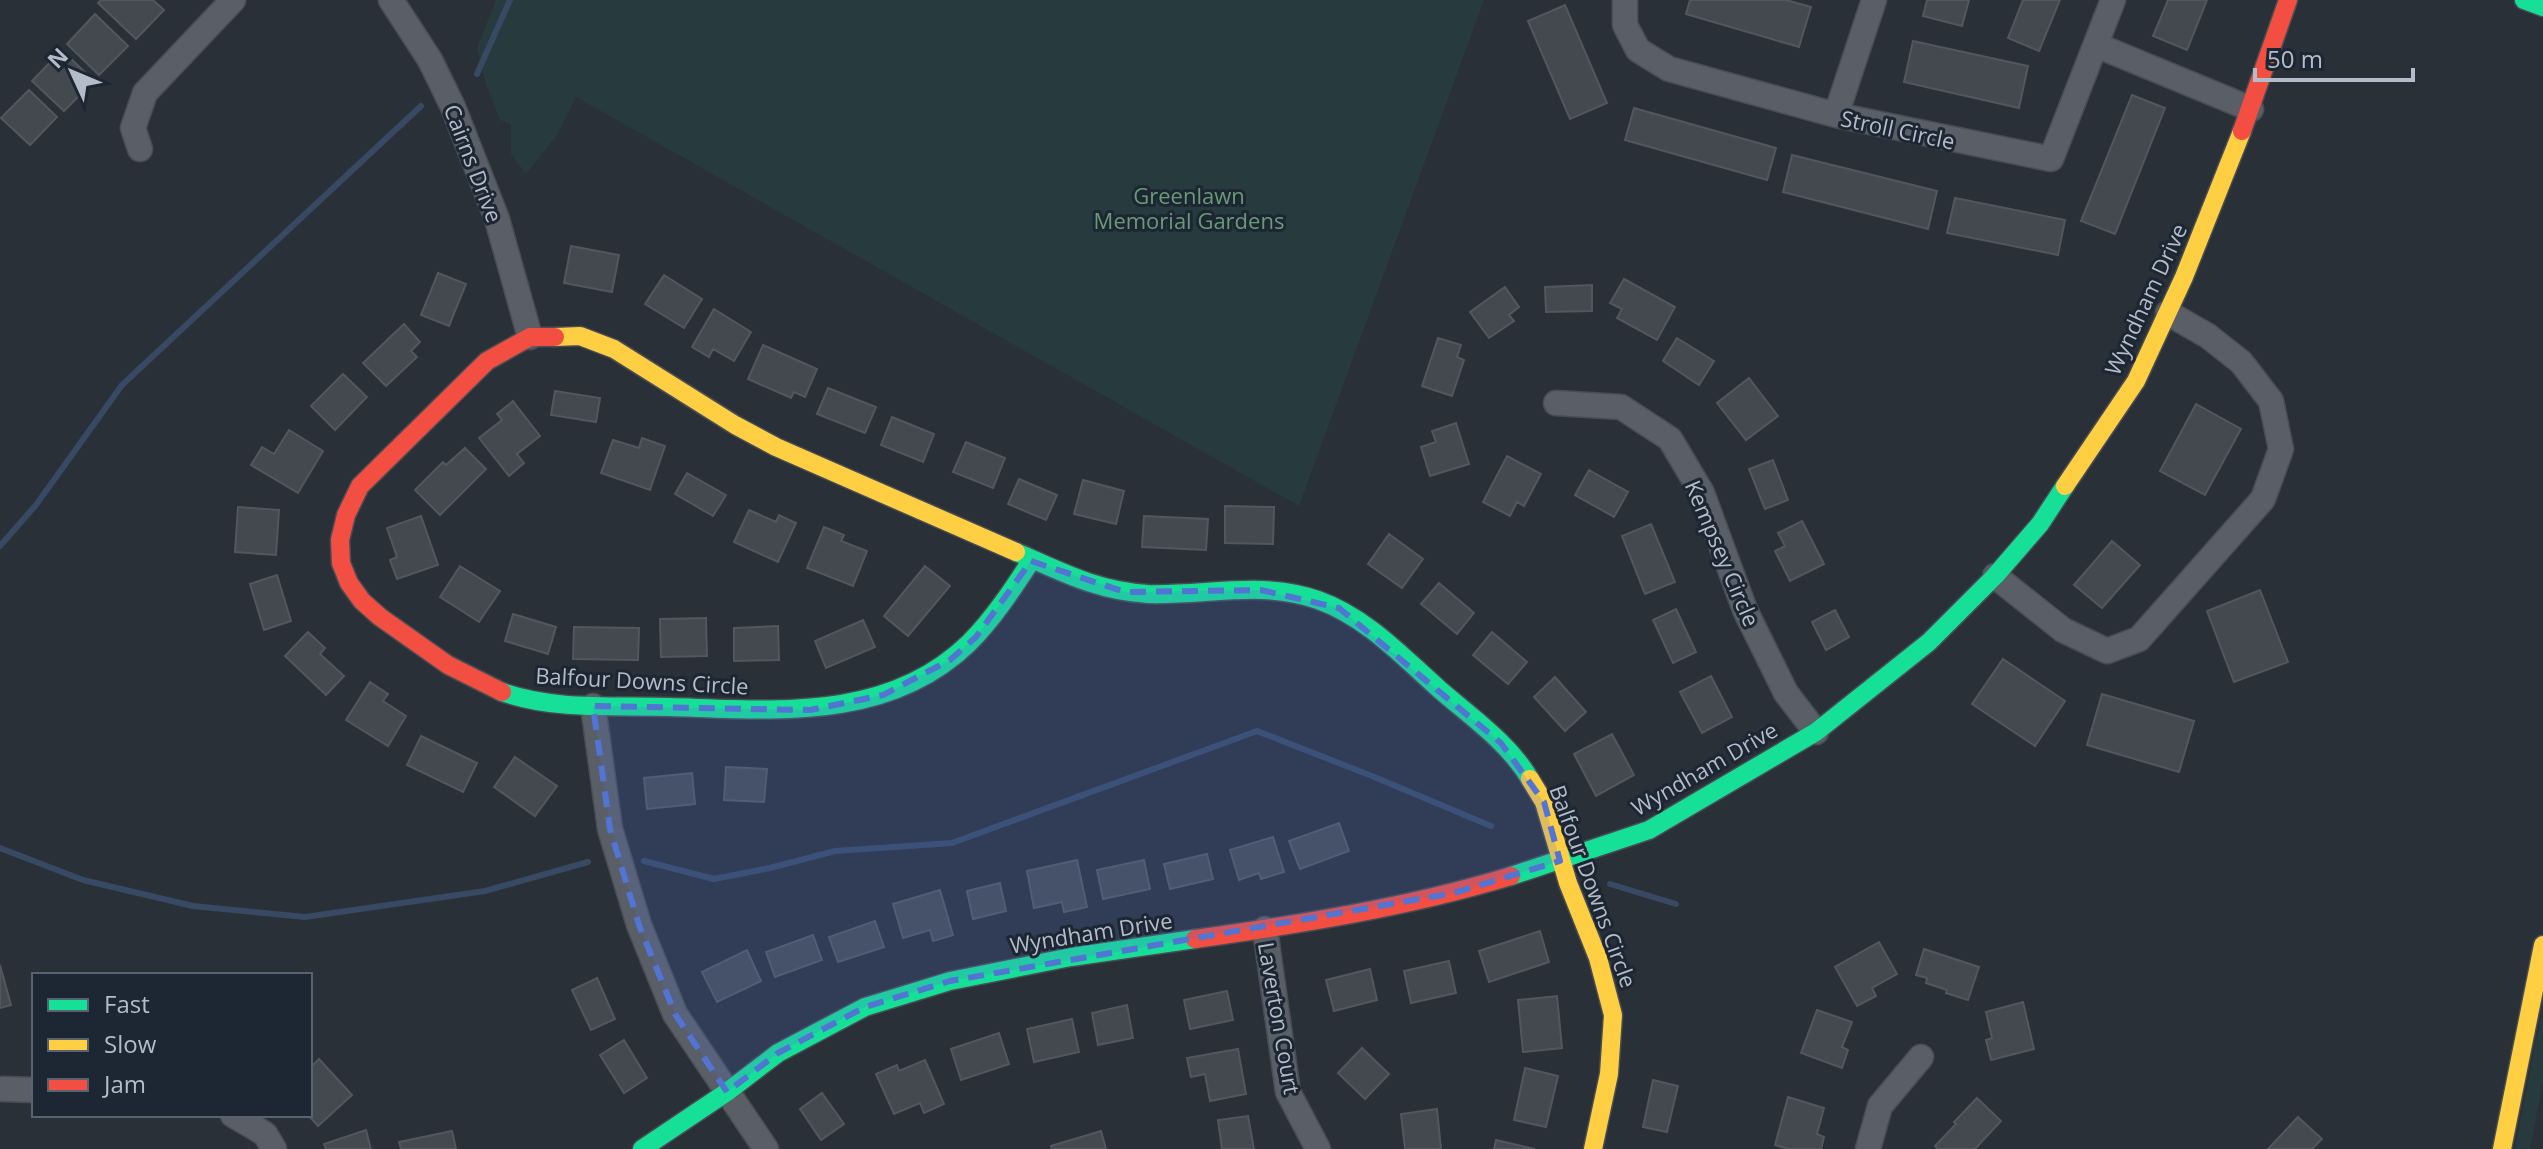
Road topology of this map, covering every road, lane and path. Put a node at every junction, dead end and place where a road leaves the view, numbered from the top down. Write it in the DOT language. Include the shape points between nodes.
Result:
graph roads {
  1 [pos="233,0"];
  2 [pos="391,0"];
  3 [pos="1625,0"];
  4 [pos="1874,0"];
  5 [pos="2113,0"];
  6 [pos="2288,0"];
  7 [pos="2524,0"];
  8 [pos="2543,7"];
  9 [pos="2096,45"];
  10 [pos="2251,109"];
  11 [pos="1836,115"];
  12 [pos="140,149"];
  13 [pos="2168,313"];
  14 [pos="530,337"];
  15 [pos="1556,403"];
  16 [pos="1031,561"];
  17 [pos="1995,576"];
  18 [pos="593,706"];
  19 [pos="1816,732"];
  20 [pos="1560,861"];
  21 [pos="1265,929"];
  22 [pos="2543,945"];
  23 [pos="1921,1057"];
  24 [pos="2,1089"];
  25 [pos="32,1090"];
  26 [pos="727,1092"];
  27 [pos="236,1117"];
  28 [pos="274,1149"];
  29 [pos="642,1149"];
  30 [pos="766,1149"];
  31 [pos="1318,1149"];
  32 [pos="1593,1149"];
  33 [pos="1868,1149"];
  34 [pos="2502,1149"];
  1 -- 12 [label="street" via="145,93 133,128"];
  2 -- 14 [label="street, Cairns Drive" via="453,107 497,219"];
  3 -- 11 [label="street, Stroll Circle" via="1625,25 1638,50 1669,69"];
  4 -- 11 [label="street"];
  5 -- 9 [label="street, Stroll Circle"];
  6 -- 10 [label="main road, Wyndham Drive"];
  7 -- 8 [label="main road"];
  9 -- 10 [label="street"];
  9 -- 11 [label="street, Stroll Circle" via="2051,159"];
  10 -- 13 [label="main road, Wyndham Drive"];
  13 -- 17 [label="main road, Wyndham Drive" via="2136,381 2040,524"];
  13 -- 17 [label="street" via="2241,362 2271,401 2281,449 2263,499 2139,639 2107,651 2063,630"];
  14 -- 16 [label="main road, Balfour Downs Circle" via="580,336 614,349 776,447"];
  14 -- 18 [label="main road, Balfour Downs Circle" via="487,361 360,486 340,534 340,559 346,578 373,613 440,659 518,697"];
  15 -- 19 [label="street, Kempsey Circle" via="1621,407 1670,439 1702,493 1745,610 1786,693"];
  16 -- 18 [label="main road, Balfour Downs Circle" via="976,637 917,681 883,695 810,710"];
  16 -- 20 [label="main road, Balfour Downs Circle" via="1093,586 1125,592 1292,593 1350,614 1501,743 1525,770 1544,802"];
  17 -- 19 [label="main road, Wyndham Drive" via="1929,642"];
  18 -- 26 [label="street" via="610,829 639,925 675,1014"];
  19 -- 20 [label="main road, Wyndham Drive" via="1649,830"];
  20 -- 21 [label="main road, Wyndham Drive" via="1454,893"];
  20 -- 32 [label="main road, Balfour Downs Circle" via="1598,958 1613,1015 1609,1074"];
  21 -- 26 [label="main road, Wyndham Drive" via="950,981 865,1007 778,1053"];
  21 -- 31 [label="street, Laverton Court" via="1288,1092"];
  22 -- 34 [label="main road"];
  23 -- 33 [label="street" via="1880,1106"];
  24 -- 25 [label="street"];
  26 -- 29 [label="main road, Wyndham Drive"];
  26 -- 30 [label="street"];
  27 -- 28 [label="street" via="265,1134"];
}
